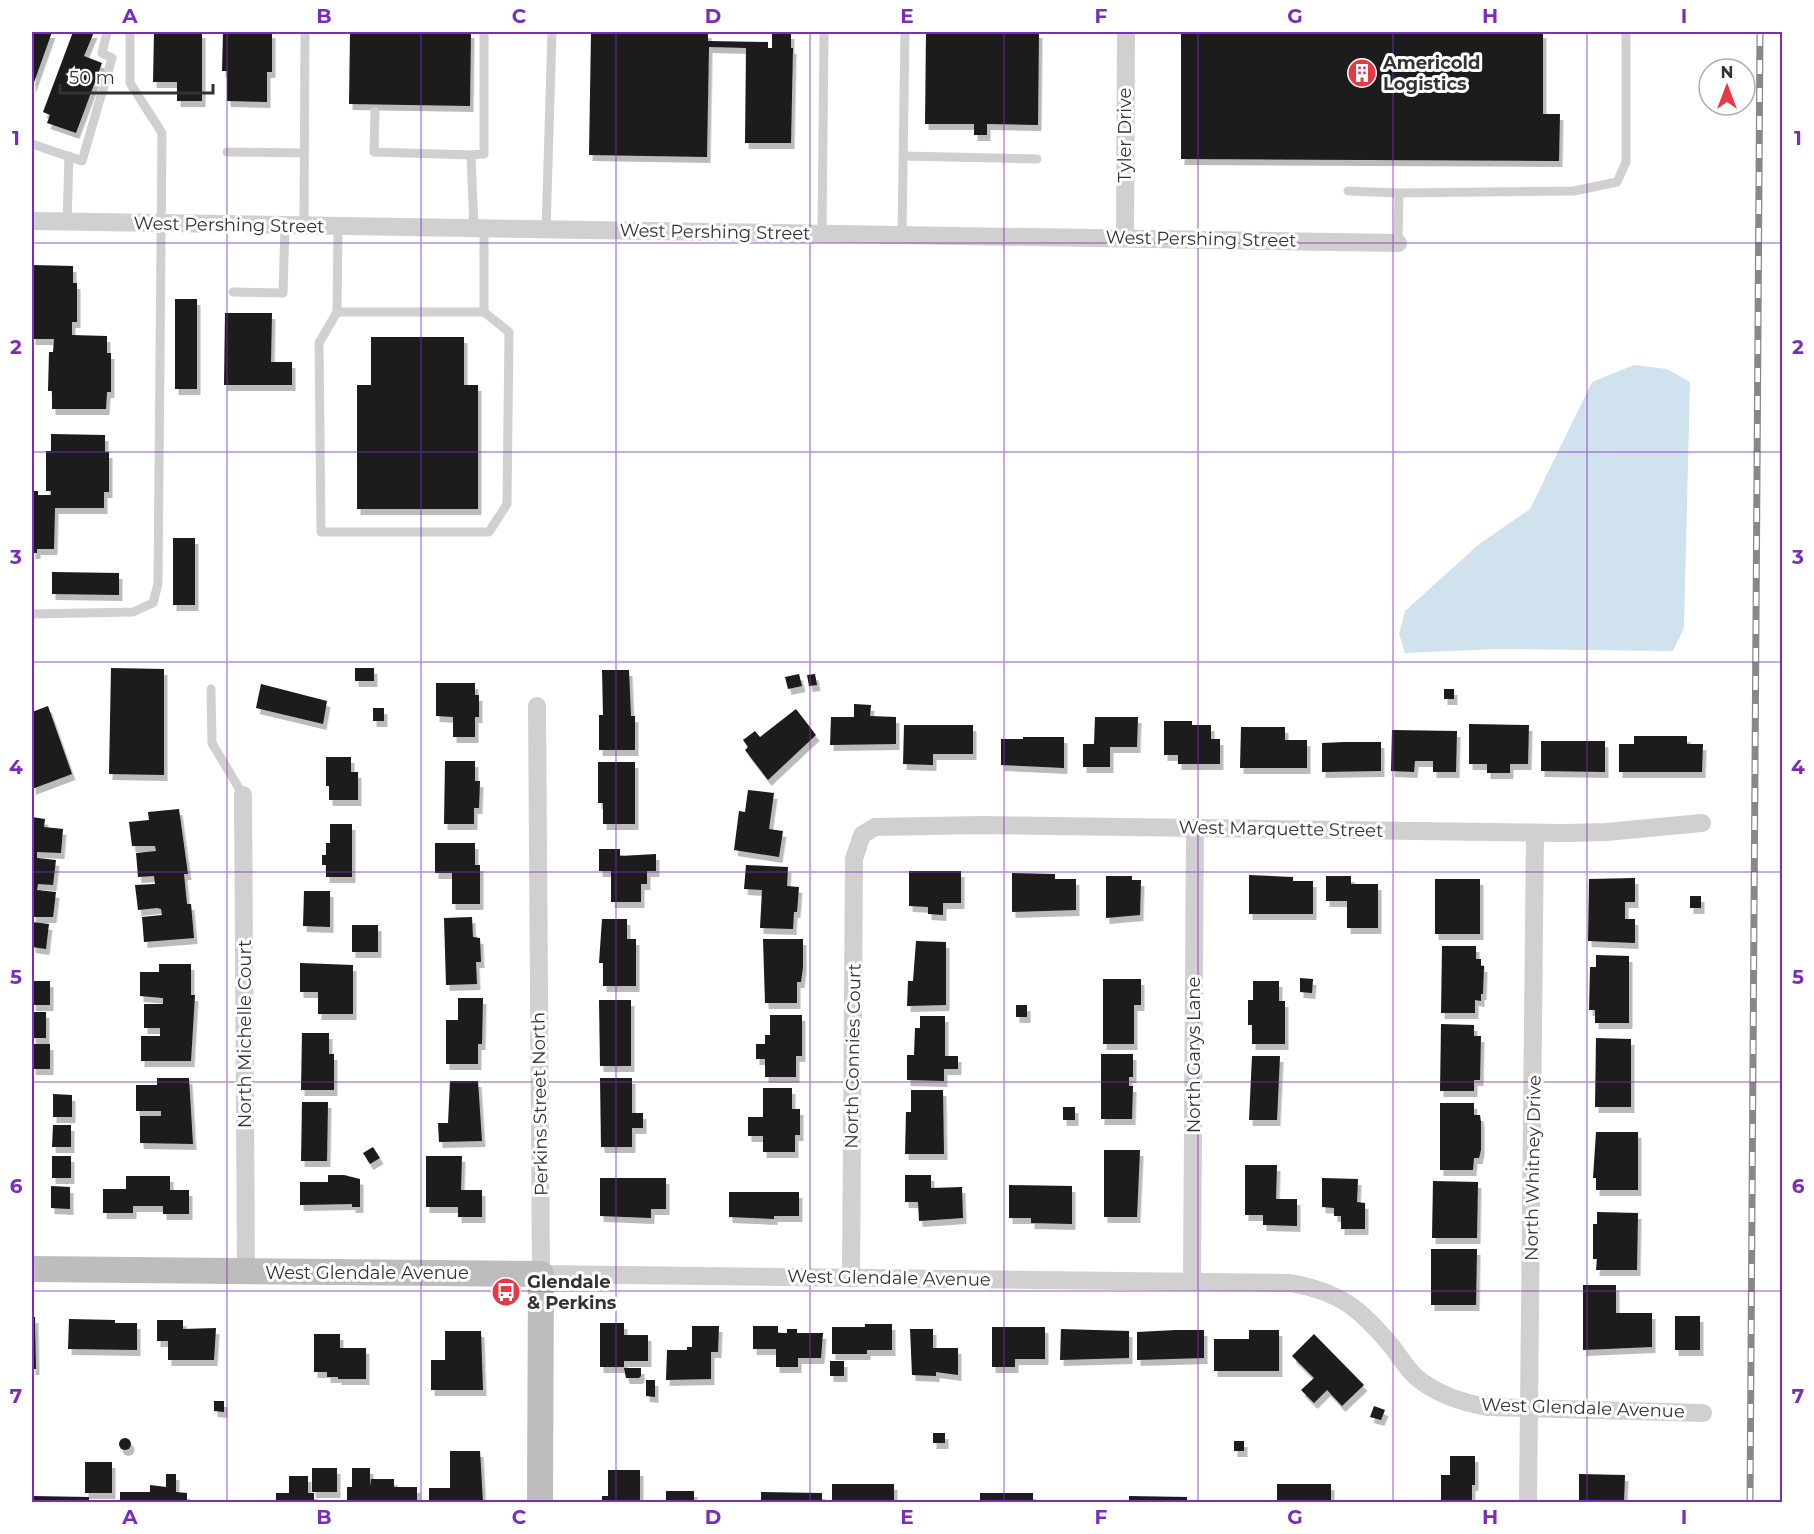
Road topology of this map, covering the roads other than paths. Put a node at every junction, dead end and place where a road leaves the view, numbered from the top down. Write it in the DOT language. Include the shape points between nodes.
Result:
graph roads {
  1 [pos="107,32"];
  2 [pos="130,32"];
  3 [pos="305,32"];
  4 [pos="484,32"];
  5 [pos="552,32"];
  6 [pos="824,32"];
  7 [pos="904,32"];
  8 [pos="1126,32"];
  9 [pos="1626,32"];
  10 [pos="375,112"];
  11 [pos="32,144"];
  12 [pos="227,152"];
  13 [pos="303,153"];
  14 [pos="471,154"];
  15 [pos="69,156"];
  16 [pos="903,156"];
  17 [pos="1037,159"];
  18 [pos="1348,191"];
  19 [pos="1399,192"];
  20 [pos="32,221"];
  21 [pos="67,222"];
  22 [pos="163,224"];
  23 [pos="285,226"];
  24 [pos="304,226"];
  25 [pos="338,227"];
  26 [pos="479,229"];
  27 [pos="546,230"];
  28 [pos="822,233"];
  29 [pos="902,235"];
  30 [pos="1125,238"];
  31 [pos="1398,243"];
  32 [pos="233,292"];
  33 [pos="337,312"];
  34 [pos="484,312"];
  35 [pos="32,614"];
  36 [pos="211,689"];
  37 [pos="537,706"];
  38 [pos="243,795"];
  39 [pos="1702,823"];
  40 [pos="1195,828"];
  41 [pos="1535,833"];
  42 [pos="862,835"];
  43 [pos="32,1269"];
  44 [pos="246,1273"];
  45 [pos="541,1274"];
  46 [pos="851,1278"];
  47 [pos="1192,1281"];
  48 [pos="1530,1408"];
  49 [pos="1702,1413"];
  50 [pos="540,1503"];
  51 [pos="1528,1503"];
  1 -- 15 [label="lane" via="102,53 112,58 82,161"];
  2 -- 22 [label="lane" via="130,83 162,133"];
  3 -- 13 [label="lane"];
  4 -- 14 [label="lane" via="484,154"];
  5 -- 27 [label="lane"];
  6 -- 28 [label="lane"];
  7 -- 16 [label="lane"];
  8 -- 30 [label="street, Tyler Drive"];
  9 -- 19 [label="lane" via="1626,162 1617,182 1574,191"];
  10 -- 14 [label="lane" via="374,152"];
  11 -- 15 [label="lane"];
  12 -- 13 [label="lane"];
  13 -- 24 [label="lane"];
  14 -- 26 [label="lane"];
  15 -- 21 [label="lane"];
  16 -- 17 [label="lane"];
  16 -- 29 [label="lane"];
  18 -- 19 [label="lane"];
  19 -- 31 [label="lane"];
  20 -- 21 [label="street, West Pershing Street"];
  21 -- 22 [label="street, West Pershing Street"];
  22 -- 23 [label="street, West Pershing Street"];
  22 -- 35 [label="lane" via="158,573 153,603 133,612"];
  23 -- 24 [label="street, West Pershing Street"];
  23 -- 32 [label="lane" via="283,293"];
  24 -- 25 [label="street, West Pershing Street"];
  25 -- 26 [label="street, West Pershing Street"];
  25 -- 33 [label="lane"];
  26 -- 27 [label="street, West Pershing Street"];
  26 -- 34 [label="lane"];
  27 -- 28 [label="street, West Pershing Street"];
  28 -- 29 [label="street, West Pershing Street"];
  29 -- 30 [label="street, West Pershing Street"];
  30 -- 31 [label="street, West Pershing Street"];
  33 -- 34 [label="lane"];
  33 -- 34 [label="lane" via="319,343 321,532 489,532 507,504 509,332"];
  36 -- 38 [label="lane" via="212,743"];
  37 -- 45 [label="street, Perkins Street North"];
  38 -- 44 [label="street, North Michelle Court"];
  39 -- 41 [label="street, West Marquette Street" via="1606,832"];
  40 -- 41 [label="street, West Marquette Street"];
  40 -- 42 [label="street, West Marquette Street" via="894,825 875,827"];
  40 -- 47 [label="street, North Garys Lane"];
  41 -- 48 [label="street, North Whitney Drive"];
  42 -- 46 [label="street, North Connies Court" via="854,859"];
  43 -- 44 [label="street, West Glendale Avenue"];
  44 -- 45 [label="street, West Glendale Avenue"];
  45 -- 46 [label="street, West Glendale Avenue"];
  45 -- 50 [label="street, Perkins Street North"];
  46 -- 47 [label="street, West Glendale Avenue"];
  47 -- 48 [label="street, West Glendale Avenue" via="1290,1283 1330,1293 1367,1317 1416,1377 1434,1388 1468,1404"];
  48 -- 49 [label="street, West Glendale Avenue"];
  48 -- 51 [label="street, North Whitney Drive"];
}
